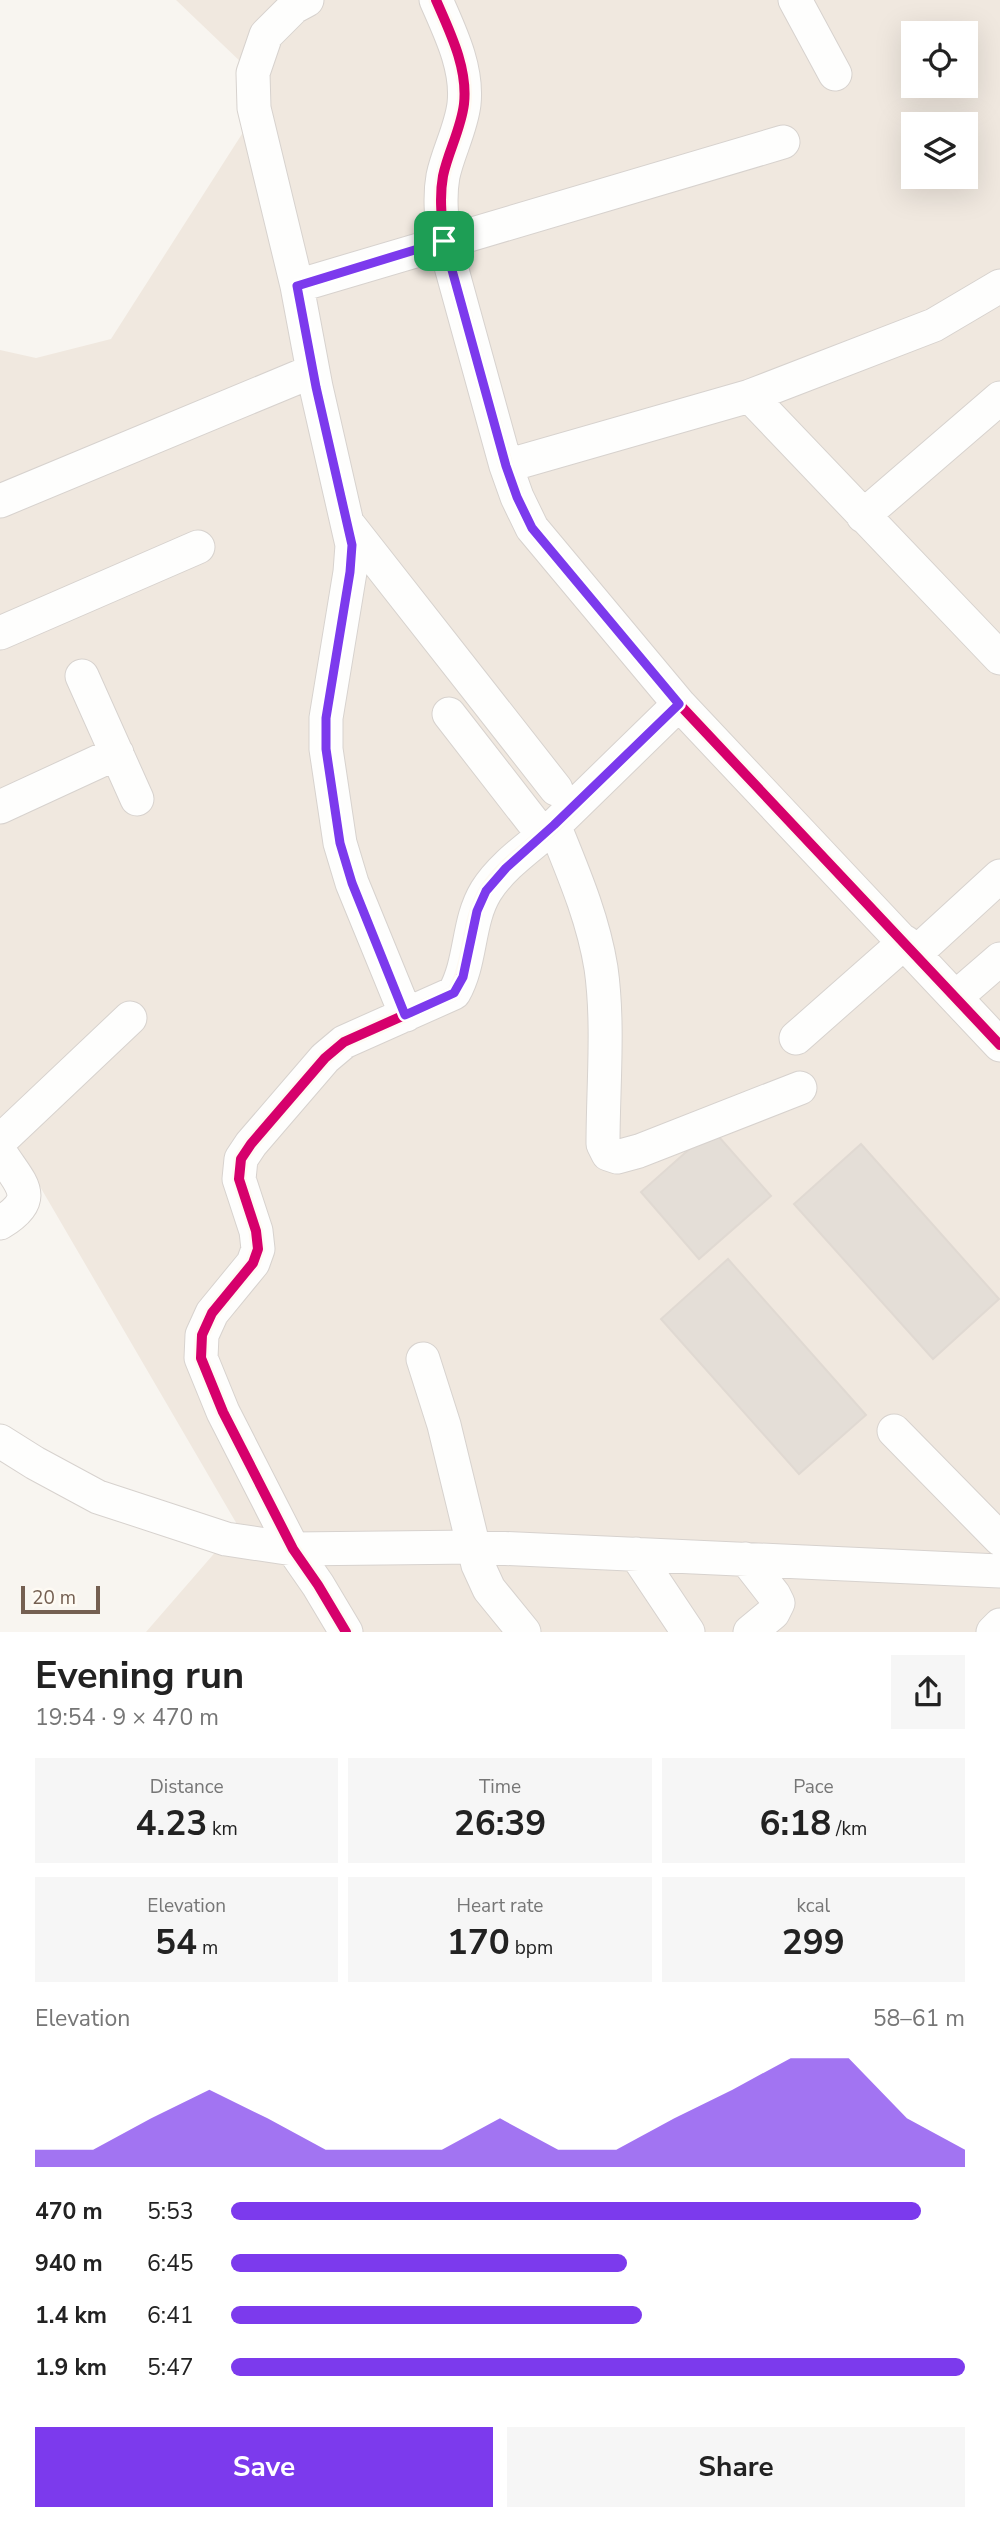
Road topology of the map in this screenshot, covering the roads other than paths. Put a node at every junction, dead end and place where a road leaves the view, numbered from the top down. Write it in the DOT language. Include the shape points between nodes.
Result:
graph roads {
  1 [pos="307,0"];
  2 [pos="436,0"];
  3 [pos="795,0"];
  4 [pos="835,74"];
  5 [pos="783,142"];
  6 [pos="444,241"];
  7 [pos="297,286"];
  8 [pos="1000,286"];
  9 [pos="313,371"];
  10 [pos="750,396"];
  11 [pos="1000,398"];
  12 [pos="506,466"];
  13 [pos="0,501"];
  14 [pos="863,516"];
  15 [pos="348,524"];
  16 [pos="198,547"];
  17 [pos="0,633"];
  18 [pos="1000,658"];
  19 [pos="82,676"];
  20 [pos="679,704"];
  21 [pos="449,714"];
  22 [pos="117,753"];
  23 [pos="556,789"];
  24 [pos="137,799"];
  25 [pos="2,801"];
  26 [pos="548,830"];
  27 [pos="1000,876"];
  28 [pos="910,948"];
  29 [pos="1000,960"];
  30 [pos="956,997"];
  31 [pos="405,1015"];
  32 [pos="130,1018"];
  33 [pos="796,1038"];
  34 [pos="1000,1045"];
  35 [pos="800,1088"];
  36 [pos="0,1141"];
  37 [pos="0,1152"];
  38 [pos="0,1223"];
  39 [pos="423,1359"];
  40 [pos="894,1431"];
  41 [pos="0,1441"];
  42 [pos="1000,1539"];
  43 [pos="474,1547"];
  44 [pos="293,1549"];
  45 [pos="636,1554"];
  46 [pos="746,1559"];
  47 [pos="1000,1571"];
  48 [pos="1000,1625"];
  49 [pos="346,1632"];
  50 [pos="524,1632"];
  51 [pos="688,1632"];
  52 [pos="750,1632"];
  53 [pos="993,1632"];
  1 -- 7 [label="street" via="266,34 253,73 254,108"];
  2 -- 6 [label="street" via="462,72 464,101 458,136 443,176"];
  3 -- 4 [label="street"];
  5 -- 6 [label="street"];
  6 -- 7 [label="street"];
  6 -- 12 [label="street"];
  7 -- 9 [label="street"];
  8 -- 10 [label="street" via="934,325"];
  9 -- 13 [label="street"];
  9 -- 15 [label="street"];
  10 -- 12 [label="street"];
  10 -- 14 [label="street"];
  11 -- 14 [label="street"];
  12 -- 20 [label="street" via="532,528"];
  14 -- 18 [label="street"];
  15 -- 23 [label="street"];
  15 -- 31 [label="street" via="350,572 329,692 326,749 348,870"];
  16 -- 17 [label="street"];
  19 -- 22 [label="street"];
  20 -- 26 [label="street"];
  20 -- 28 [label="street"];
  21 -- 26 [label="street"];
  22 -- 24 [label="street"];
  22 -- 25 [label="street"];
  26 -- 31 [label="street" via="486,891 477,911 463,977 454,993"];
  26 -- 35 [label="street" via="581,893 601,968 603,1144 608,1154 617,1157 639,1151"];
  27 -- 28 [label="street"];
  28 -- 30 [label="street"];
  28 -- 33 [label="street"];
  29 -- 30 [label="street"];
  30 -- 34 [label="street"];
  31 -- 44 [label="street" via="344,1042 325,1058 241,1159 239,1178 258,1249 253,1263 212,1313 202,1335 201,1358 218,1400"];
  32 -- 36 [label="street"];
  37 -- 38 [label="street" via="25,1199 21,1209"];
  39 -- 43 [label="street"];
  40 -- 42 [label="street"];
  41 -- 44 [label="street" via="98,1497 226,1539"];
  43 -- 44 [label="street"];
  43 -- 45 [label="street"];
  43 -- 50 [label="street" via="489,1590"];
  44 -- 49 [label="street"];
  45 -- 46 [label="street"];
  45 -- 51 [label="street"];
  46 -- 47 [label="street"];
  46 -- 52 [label="street" via="778,1603"];
  48 -- 53 [label="street"];
}
